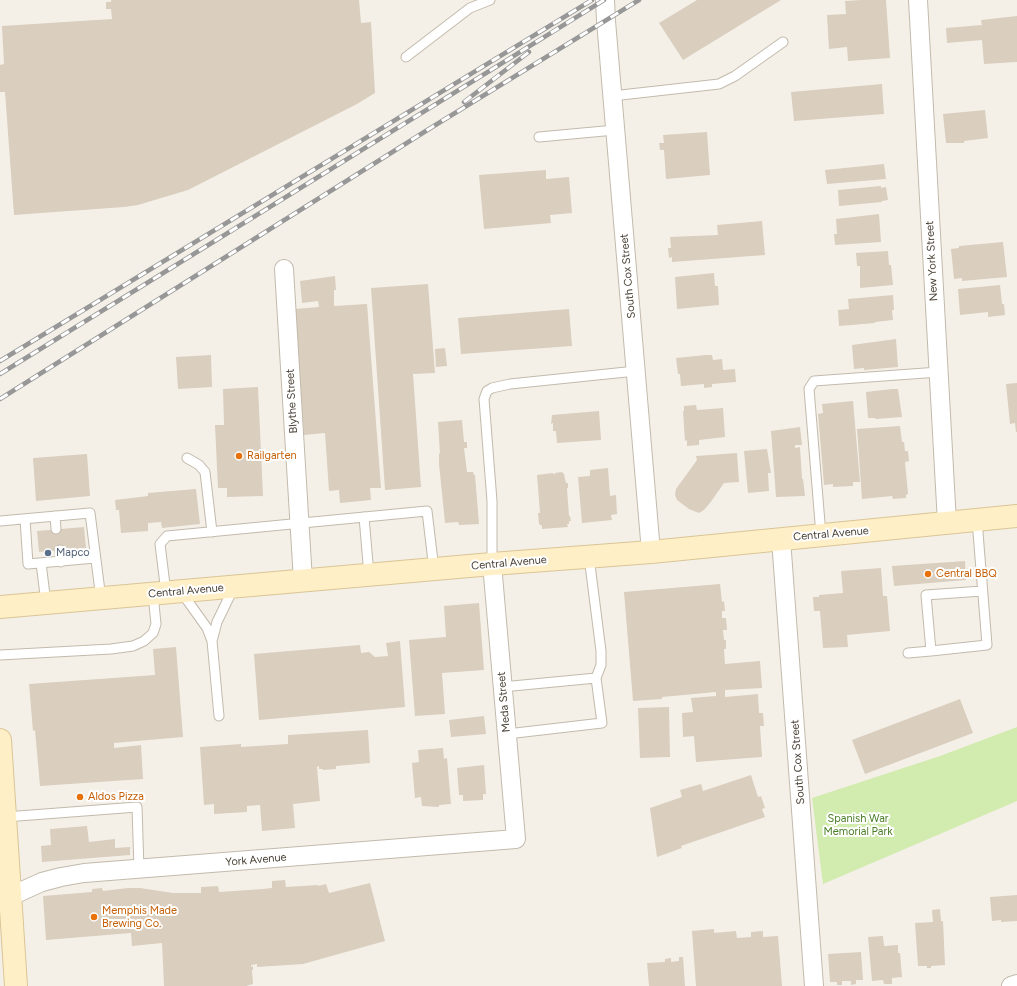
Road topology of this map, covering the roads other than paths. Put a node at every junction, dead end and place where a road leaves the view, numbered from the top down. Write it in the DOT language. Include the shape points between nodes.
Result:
graph roads {
  1 [pos="490,0"];
  2 [pos="605,0"];
  3 [pos="918,0"];
  4 [pos="783,42"];
  5 [pos="406,57"];
  6 [pos="612,96"];
  7 [pos="615,130"];
  8 [pos="539,137"];
  9 [pos="284,269"];
  10 [pos="636,372"];
  11 [pos="939,372"];
  12 [pos="187,458"];
  13 [pos="55,516"];
  14 [pos="1017,516"];
  15 [pos="364,517"];
  16 [pos="25,519"];
  17 [pos="977,520"];
  18 [pos="0,521"];
  19 [pos="299,523"];
  20 [pos="948,523"];
  21 [pos="56,529"];
  22 [pos="212,532"];
  23 [pos="821,535"];
  24 [pos="781,539"];
  25 [pos="60,550"];
  26 [pos="651,552"];
  27 [pos="589,557"];
  28 [pos="95,558"];
  29 [pos="61,562"];
  30 [pos="41,563"];
  31 [pos="492,564"];
  32 [pos="434,570"];
  33 [pos="369,575"];
  34 [pos="303,581"];
  35 [pos="234,587"];
  36 [pos="982,591"];
  37 [pos="167,593"];
  38 [pos="101,599"];
  39 [pos="46,604"];
  40 [pos="0,608"];
  41 [pos="212,641"];
  42 [pos="931,651"];
  43 [pos="908,653"];
  44 [pos="0,655"];
  45 [pos="596,678"];
  46 [pos="502,687"];
  47 [pos="219,716"];
  48 [pos="507,734"];
  49 [pos="0,740"];
  50 [pos="5,817"];
  51 [pos="516,839"];
  52 [pos="139,869"];
  53 [pos="5,898"];
  54 [pos="1017,984"];
  55 [pos="16,986"];
  56 [pos="814,986"];
  57 [pos="1011,986"];
  1 -- 5 [label="lane" via="470,8"];
  2 -- 6 [label="street, South Cox Street"];
  3 -- 11 [label="street, New York Street"];
  4 -- 6 [label="lane" via="735,76 718,84"];
  6 -- 7 [label="street, South Cox Street"];
  7 -- 8 [label="lane"];
  7 -- 10 [label="street, South Cox Street"];
  9 -- 19 [label="street, Blythe Street"];
  10 -- 26 [label="street, South Cox Street"];
  10 -- 31 [label="lane" via="510,384 488,391 484,399 492,501"];
  11 -- 20 [label="street, New York Street"];
  11 -- 23 [label="lane" via="814,381 809,389"];
  12 -- 22 [label="lane" via="205,472"];
  13 -- 16 [label="lane"];
  13 -- 21 [label="lane"];
  13 -- 28 [label="lane" via="90,513"];
  14 -- 17 [label="main road, Central Avenue"];
  15 -- 19 [label="lane"];
  15 -- 32 [label="lane" via="427,511"];
  15 -- 33 [label="lane"];
  16 -- 18 [label="lane"];
  16 -- 30 [label="lane" via="28,564"];
  17 -- 20 [label="main road, Central Avenue"];
  17 -- 36 [label="lane"];
  19 -- 22 [label="lane"];
  19 -- 34 [label="street, Blythe Street"];
  20 -- 23 [label="main road, Central Avenue"];
  22 -- 37 [label="lane" via="167,536 160,544"];
  23 -- 24 [label="main road, Central Avenue"];
  24 -- 26 [label="main road, Central Avenue"];
  24 -- 56 [label="street, South Cox Street"];
  25 -- 29 [label="lane"];
  26 -- 27 [label="main road, Central Avenue"];
  27 -- 31 [label="main road, Central Avenue"];
  27 -- 45 [label="lane" via="601,651 601,665"];
  28 -- 29 [label="lane"];
  28 -- 38 [label="lane"];
  29 -- 30 [label="lane"];
  30 -- 39 [label="lane"];
  31 -- 32 [label="main road, Central Avenue"];
  31 -- 46 [label="street, Meda Street"];
  32 -- 33 [label="main road, Central Avenue"];
  33 -- 34 [label="main road, Central Avenue"];
  34 -- 35 [label="main road, Central Avenue"];
  35 -- 37 [label="main road, Central Avenue"];
  35 -- 41 [label="lane" via="217,622"];
  36 -- 42 [label="lane" via="987,645"];
  36 -- 42 [label="lane" via="926,595"];
  37 -- 38 [label="main road, Central Avenue"];
  37 -- 41 [label="lane" via="207,628"];
  37 -- 44 [label="lane" via="153,633 133,646 111,650"];
  38 -- 39 [label="main road, Central Avenue"];
  39 -- 40 [label="main road, Central Avenue"];
  41 -- 47 [label="lane"];
  42 -- 43 [label="lane"];
  45 -- 46 [label="lane"];
  45 -- 48 [label="lane" via="602,723"];
  46 -- 48 [label="street, Meda Street"];
  48 -- 51 [label="street, Meda Street"];
  49 -- 50 [label="main road"];
  50 -- 52 [label="lane" via="137,807"];
  50 -- 53 [label="main road"];
  51 -- 52 [label="street, York Avenue"];
  52 -- 53 [label="street, York Avenue" via="61,877"];
  53 -- 55 [label="main road"];
  54 -- 57 [label="street"];
}
